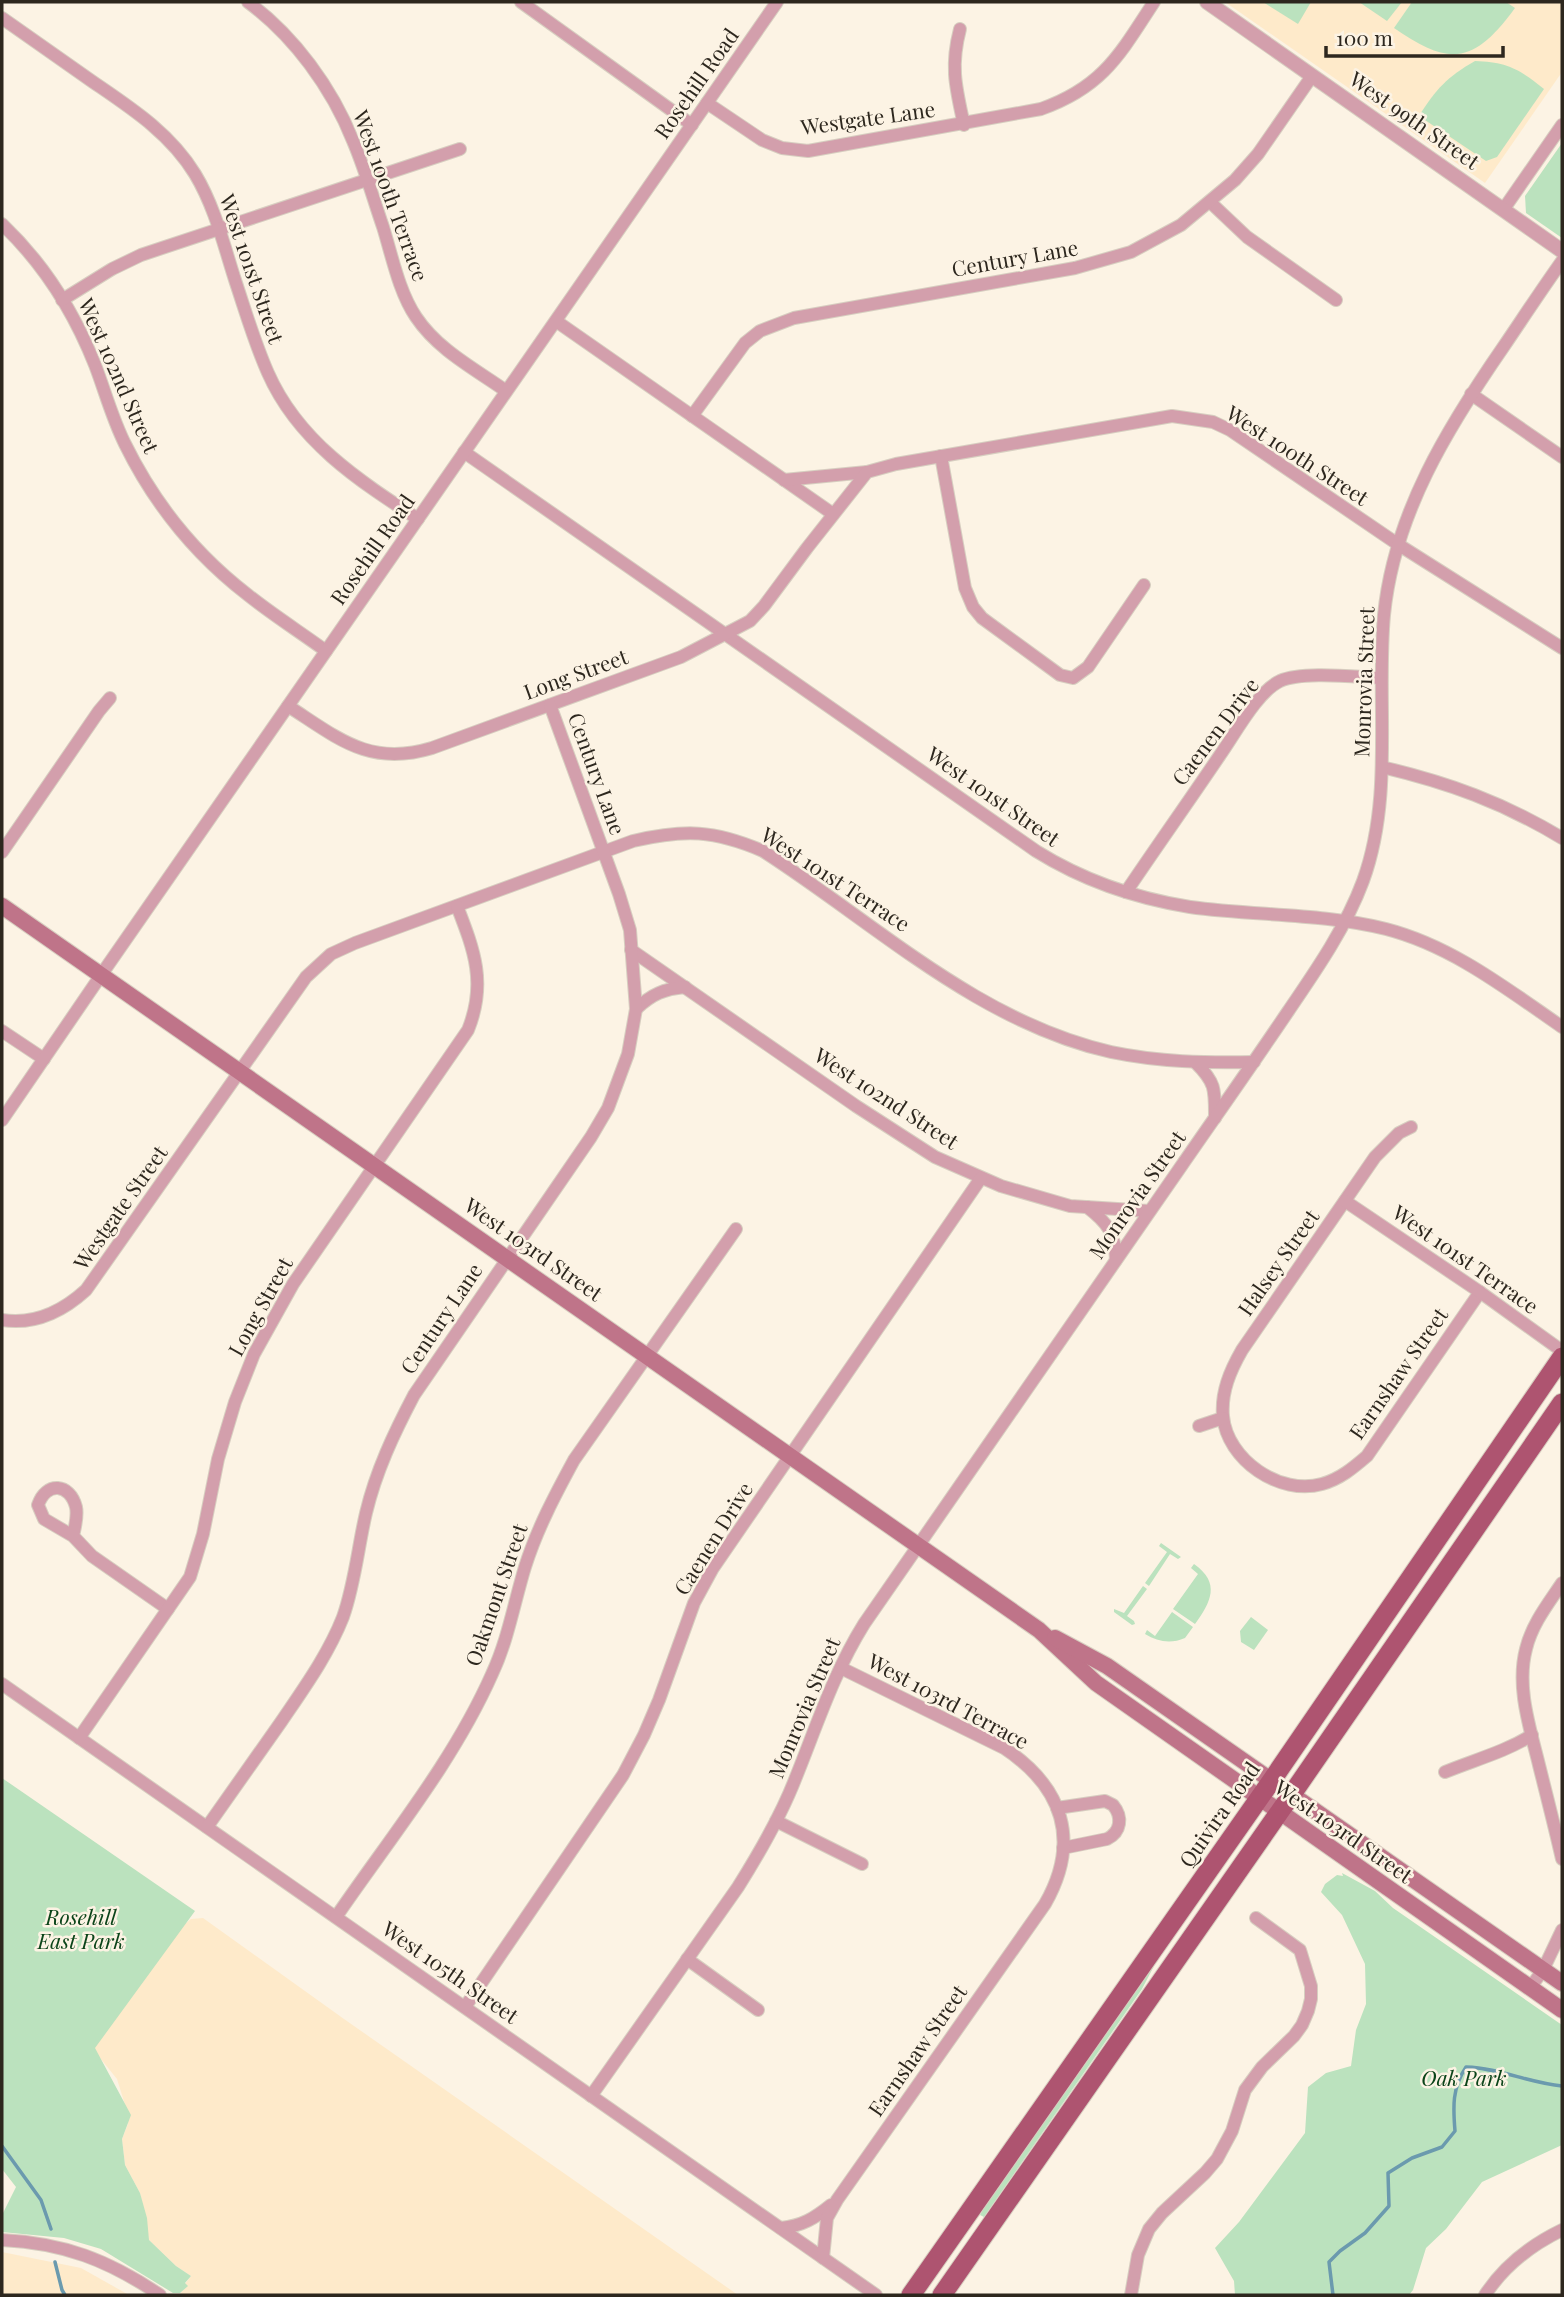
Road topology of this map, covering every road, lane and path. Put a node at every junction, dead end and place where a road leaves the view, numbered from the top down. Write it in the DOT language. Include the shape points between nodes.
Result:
graph roads {
  1 [pos="248,2"];
  2 [pos="522,2"];
  3 [pos="777,2"];
  4 [pos="1154,2"];
  5 [pos="1207,2"];
  6 [pos="2,18"];
  7 [pos="960,29"];
  8 [pos="1312,76"];
  9 [pos="707,103"];
  10 [pos="692,125"];
  11 [pos="964,125"];
  12 [pos="1562,125"];
  13 [pos="460,149"];
  14 [pos="368,181"];
  15 [pos="1210,202"];
  16 [pos="1503,209"];
  17 [pos="2,224"];
  18 [pos="219,229"];
  19 [pos="1562,251"];
  20 [pos="1562,261"];
  21 [pos="62,300"];
  22 [pos="1336,300"];
  23 [pos="556,321"];
  24 [pos="506,391"];
  25 [pos="1471,394"];
  26 [pos="692,416"];
  27 [pos="464,452"];
  28 [pos="941,456"];
  29 [pos="1562,457"];
  30 [pos="867,472"];
  31 [pos="784,480"];
  32 [pos="833,514"];
  33 [pos="418,519"];
  34 [pos="1399,545"];
  35 [pos="1144,584"];
  36 [pos="726,634"];
  37 [pos="1562,648"];
  38 [pos="326,651"];
  39 [pos="1381,678"];
  40 [pos="110,698"];
  41 [pos="550,705"];
  42 [pos="288,706"];
  43 [pos="1382,766"];
  44 [pos="1562,838"];
  45 [pos="2,852"];
  46 [pos="604,852"];
  47 [pos="1126,892"];
  48 [pos="2,906"];
  49 [pos="457,906"];
  50 [pos="1344,922"];
  51 [pos="632,950"];
  52 [pos="101,975"];
  53 [pos="685,987"];
  54 [pos="636,1009"];
  55 [pos="1562,1027"];
  56 [pos="2,1031"];
  57 [pos="44,1059"];
  58 [pos="1254,1062"];
  59 [pos="1196,1063"];
  60 [pos="240,1072"];
  61 [pos="1215,1118"];
  62 [pos="2,1120"];
  63 [pos="1411,1128"];
  64 [pos="376,1166"];
  65 [pos="981,1178"];
  66 [pos="1345,1201"];
  67 [pos="1087,1207"];
  68 [pos="1149,1211"];
  69 [pos="736,1229"];
  70 [pos="507,1258"];
  71 [pos="1116,1260"];
  72 [pos="1480,1292"];
  73 [pos="2,1320"];
  74 [pos="1562,1351"];
  75 [pos="647,1355"];
  76 [pos="1562,1357"];
  77 [pos="1562,1403"];
  78 [pos="1223,1418"];
  79 [pos="1199,1426"];
  80 [pos="790,1456"];
  81 [pos="73,1536"];
  82 [pos="919,1546"];
  83 [pos="1562,1583"];
  84 [pos="168,1609"];
  85 [pos="1039,1630"];
  86 [pos="841,1668"];
  87 [pos="2,1684"];
  88 [pos="1532,1735"];
  89 [pos="79,1738"];
  90 [pos="1445,1772"];
  91 [pos="1272,1780"];
  92 [pos="1292,1794"];
  93 [pos="1259,1799"];
  94 [pos="1057,1808"];
  95 [pos="1279,1813"];
  96 [pos="776,1821"];
  97 [pos="207,1827"];
  98 [pos="1063,1848"];
  99 [pos="1562,1860"];
  100 [pos="862,1864"];
  101 [pos="336,1917"];
  102 [pos="1256,1918"];
  103 [pos="1031,1924"];
  104 [pos="1562,1930"];
  105 [pos="687,1959"];
  106 [pos="1543,1970"];
  107 [pos="1562,1983"];
  108 [pos="1530,1988"];
  109 [pos="465,2007"];
  110 [pos="758,2010"];
  111 [pos="1562,2010"];
  112 [pos="591,2096"];
  113 [pos="837,2200"];
  114 [pos="781,2228"];
  115 [pos="1562,2230"];
  116 [pos="2,2240"];
  117 [pos="823,2258"];
  118 [pos="160,2295"];
  119 [pos="876,2295"];
  120 [pos="911,2295"];
  121 [pos="942,2295"];
  122 [pos="1131,2295"];
  123 [pos="1485,2295"];
  1 -- 14 [label="street, West 100th Terrace" via="277,28 319,79 341,116"];
  2 -- 10 [label="street"];
  3 -- 9 [label="street, Rosehill Road"];
  4 -- 11 [label="street, Westgate Lane" via="1112,64 1076,94 1041,109"];
  5 -- 8 [label="street, West 99th Street"];
  6 -- 18 [label="street, West 101st Street" via="158,129 194,173"];
  7 -- 11 [label="street, Westgate Lane" via="953,68"];
  8 -- 15 [label="street, Century Lane" via="1258,154"];
  8 -- 16 [label="street, West 99th Street"];
  9 -- 10 [label="street, Rosehill Road"];
  9 -- 11 [label="street, Westgate Lane" via="762,140 808,151"];
  10 -- 23 [label="street, Rosehill Road"];
  12 -- 16 [label="street"];
  13 -- 14 [label="street"];
  14 -- 18 [label="street"];
  14 -- 24 [label="street, West 100th Terrace" via="415,316 437,342"];
  15 -- 22 [label="street" via="1247,237"];
  15 -- 26 [label="street, Century Lane" via="1153,241 1100,262 794,318 760,331 737,352"];
  16 -- 19 [label="street, West 99th Street"];
  17 -- 21 [label="street, West 102nd Street" via="44,271"];
  18 -- 21 [label="street" via="141,255"];
  18 -- 33 [label="street, West 101st Street" via="260,355 278,394 299,424 341,466"];
  20 -- 25 [label="street, Monrovia Street"];
  21 -- 38 [label="street, West 102nd Street" via="79,329 125,443 162,505 217,569"];
  23 -- 24 [label="street, Rosehill Road"];
  23 -- 26 [label="street"];
  24 -- 27 [label="street, Rosehill Road"];
  25 -- 29 [label="street"];
  25 -- 34 [label="street, Monrovia Street" via="1421,485"];
  26 -- 31 [label="street"];
  27 -- 33 [label="street, Rosehill Road"];
  27 -- 36 [label="street, West 101st Street"];
  28 -- 30 [label="street, West 100th Street"];
  28 -- 34 [label="street, West 100th Street" via="1172,416 1213,422"];
  28 -- 35 [label="street" via="965,588 973,607 1060,675 1073,678 1088,667"];
  30 -- 31 [label="street, West 100th Street"];
  30 -- 32 [label="street"];
  31 -- 32 [label="street"];
  32 -- 36 [label="street, Long Street" via="764,606 750,621"];
  33 -- 38 [label="street, Rosehill Road"];
  34 -- 37 [label="street, West 100th Street"];
  34 -- 39 [label="street, Monrovia Street" via="1384,613"];
  36 -- 41 [label="street, Long Street" via="681,657"];
  36 -- 47 [label="street, West 101st Street" via="1036,851 1098,884"];
  38 -- 42 [label="street, Rosehill Road"];
  39 -- 43 [label="street, Monrovia Street"];
  39 -- 47 [label="street, Caenen Drive" via="1300,676 1273,686"];
  40 -- 45 [label="street"];
  41 -- 42 [label="street, Long Street" via="424,751 396,755 349,744"];
  41 -- 46 [label="street, Century Lane"];
  42 -- 52 [label="street, Rosehill Road"];
  43 -- 44 [label="street" via="1462,789 1521,814"];
  43 -- 50 [label="street, Monrovia Street" via="1373,845 1363,882"];
  46 -- 49 [label="street, West 101st Terrace"];
  46 -- 51 [label="street, Century Lane" via="630,930"];
  46 -- 59 [label="street, West 101st Terrace" via="677,832 743,843 782,863 955,984 1016,1018 1109,1051"];
  47 -- 50 [label="street, West 101st Street" via="1190,906"];
  48 -- 52 [label="main road, West 103rd Street"];
  49 -- 60 [label="street, West 101st Terrace" via="331,954 306,977"];
  49 -- 64 [label="street, Long Street" via="478,976 472,1019"];
  50 -- 55 [label="street, West 101st Street" via="1383,928 1428,943 1466,962"];
  50 -- 58 [label="street, Monrovia Street"];
  51 -- 53 [label="street, West 102nd Street"];
  51 -- 54 [label="street, Century Lane"];
  52 -- 57 [label="street, Rosehill Road"];
  52 -- 60 [label="main road, West 103rd Street"];
  53 -- 54 [label="street" via="664,989"];
  53 -- 65 [label="street, West 102nd Street" via="905,1139"];
  54 -- 70 [label="street, Century Lane" via="628,1054 608,1108"];
  56 -- 57 [label="street"];
  57 -- 62 [label="street, Rosehill Road"];
  58 -- 59 [label="street, West 101st Terrace"];
  58 -- 61 [label="street, Monrovia Street"];
  59 -- 61 [label="street" via="1211,1078"];
  60 -- 64 [label="main road, West 103rd Street"];
  60 -- 73 [label="street, Westgate Street" via="86,1290 50,1314 31,1320"];
  61 -- 68 [label="street, Monrovia Street"];
  63 -- 66 [label="street, Halsey Street" via="1386,1144"];
  64 -- 70 [label="main road, West 103rd Street"];
  64 -- 84 [label="street, Long Street" via="293,1284 254,1354 218,1459 194,1566"];
  65 -- 67 [label="street, West 102nd Street" via="1026,1194"];
  65 -- 80 [label="street, Caenen Drive"];
  66 -- 72 [label="street, West 101st Terrace"];
  66 -- 78 [label="street, Halsey Street" via="1237,1359 1225,1386"];
  67 -- 68 [label="street, West 102nd Street"];
  67 -- 71 [label="street" via="1103,1219 1115,1240"];
  68 -- 71 [label="street, Monrovia Street"];
  69 -- 75 [label="street, Oakmont Street"];
  70 -- 75 [label="main road, West 103rd Street"];
  70 -- 97 [label="street, Century Lane" via="414,1395 393,1434 372,1492 344,1615 331,1645"];
  71 -- 82 [label="street, Monrovia Street"];
  72 -- 74 [label="street, West 101st Terrace"];
  72 -- 78 [label="street, Earnshaw Street" via="1367,1456 1344,1475 1308,1486 1289,1485 1264,1475 1242,1458"];
  75 -- 80 [label="main road, West 103rd Street"];
  75 -- 101 [label="street, Oakmont Street" via="555,1493 529,1556 493,1673 468,1724"];
  76 -- 91 [label="main road, Quivira Road"];
  77 -- 92 [label="main road"];
  78 -- 79 [label="street"];
  80 -- 82 [label="main road, West 103rd Street"];
  80 -- 109 [label="street, Caenen Drive" via="694,1603 659,1700 623,1775"];
  81 -- 84 [label="street" via="92,1556"];
  82 -- 85 [label="main road, West 103rd Street"];
  82 -- 86 [label="street, Monrovia Street" via="864,1624"];
  83 -- 88 [label="street" via="1534,1625 1524,1661 1524,1699"];
  84 -- 89 [label="street, Long Street"];
  85 -- 91 [label="main road, West 103rd Street" via="1107,1666"];
  85 -- 93 [label="main road, West 103rd Street" via="1096,1683"];
  86 -- 94 [label="street, West 103rd Terrace" via="1014,1755 1040,1777"];
  86 -- 96 [label="street, Monrovia Street"];
  87 -- 89 [label="street, West 105th Street"];
  88 -- 90 [label="street" via="1511,1749"];
  88 -- 99 [label="street"];
  89 -- 97 [label="street, West 105th Street"];
  91 -- 92 [label="main road, West 103rd Street"];
  91 -- 93 [label="main road, Quivira Road"];
  92 -- 95 [label="main road"];
  92 -- 106 [label="main road, West 103rd Street"];
  93 -- 95 [label="main road, West 103rd Street"];
  93 -- 120 [label="main road, Quivira Road"];
  94 -- 98 [label="street, West 103rd Terrace"];
  94 -- 98 [label="street" via="1105,1801 1119,1817 1113,1836"];
  95 -- 108 [label="main road, West 103rd Street"];
  95 -- 121 [label="main road"];
  96 -- 100 [label="street"];
  96 -- 105 [label="street, Monrovia Street"];
  97 -- 101 [label="street, West 105th Street"];
  98 -- 103 [label="street, West 103rd Terrace" via="1051,1893"];
  101 -- 109 [label="street, West 105th Street"];
  102 -- 122 [label="street" via="1300,1950 1311,1986 1308,2011 1294,2036 1245,2090 1232,2131 1217,2158 1149,2230 1138,2255"];
  103 -- 113 [label="street, Earnshaw Street"];
  104 -- 106 [label="street"];
  105 -- 110 [label="street"];
  105 -- 112 [label="street, Monrovia Street"];
  106 -- 107 [label="main road, West 103rd Street"];
  106 -- 108 [label="street"];
  108 -- 111 [label="main road, West 103rd Street"];
  109 -- 112 [label="street, West 105th Street"];
  112 -- 114 [label="street, West 105th Street"];
  113 -- 114 [label="street, Earnshaw Street" via="808,2222"];
  113 -- 117 [label="street, Earnshaw Street" via="827,2218"];
  114 -- 117 [label="street, West 105th Street"];
  115 -- 123 [label="street" via="1528,2249"];
  116 -- 118 [label="street" via="71,2249 126,2273"];
  117 -- 119 [label="street, West 105th Street"];
}
